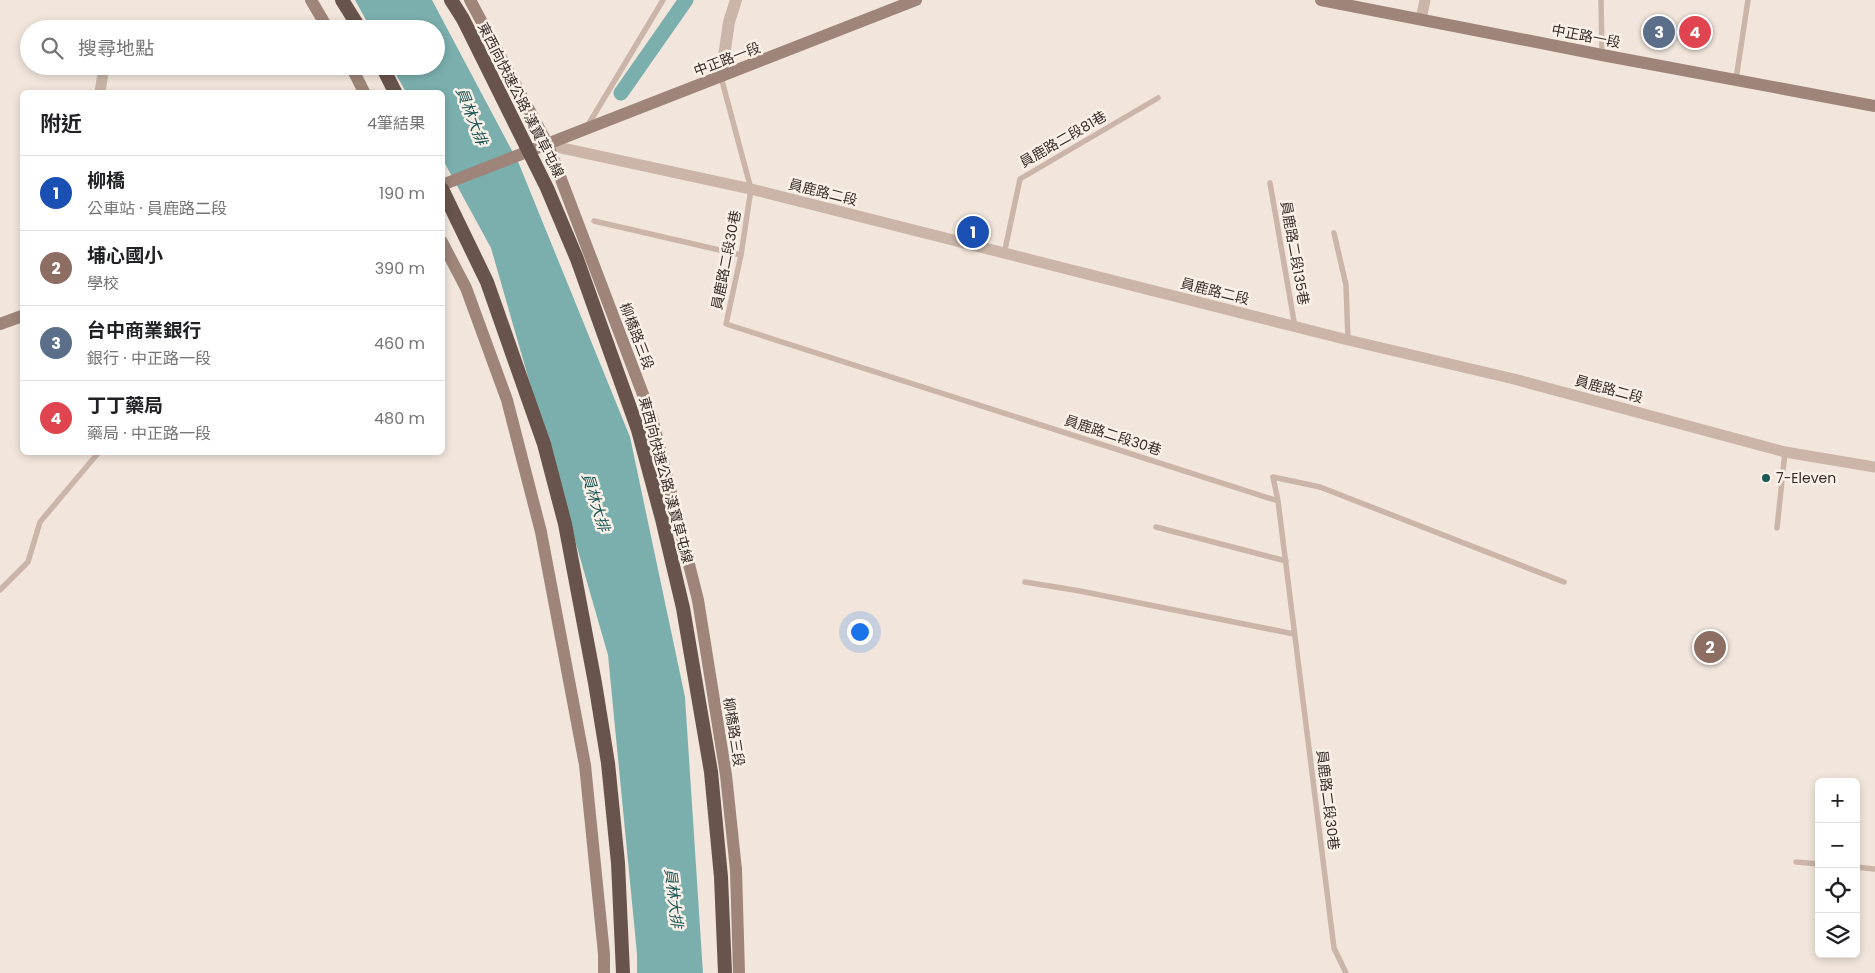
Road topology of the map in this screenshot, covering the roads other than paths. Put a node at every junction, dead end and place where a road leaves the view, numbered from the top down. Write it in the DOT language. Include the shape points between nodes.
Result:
graph roads {
  1 [pos="311,0"];
  2 [pos="342,0"];
  3 [pos="451,0"];
  4 [pos="470,0"];
  5 [pos="663,0"];
  6 [pos="736,0"];
  7 [pos="1321,0"];
  8 [pos="1424,0"];
  9 [pos="1601,0"];
  10 [pos="1748,0"];
  11 [pos="909,1"];
  12 [pos="1421,19"];
  13 [pos="323,20"];
  14 [pos="354,20"];
  15 [pos="1602,55"];
  16 [pos="103,75"];
  17 [pos="356,75"];
  18 [pos="386,75"];
  19 [pos="721,77"];
  20 [pos="1736,79"];
  21 [pos="100,90"];
  22 [pos="363,90"];
  23 [pos="394,90"];
  24 [pos="1158,98"];
  25 [pos="1875,106"];
  26 [pos="586,129"];
  27 [pos="548,145"];
  28 [pos="1270,183"];
  29 [pos="445,185"];
  30 [pos="751,189"];
  31 [pos="594,221"];
  32 [pos="1334,232"];
  33 [pos="445,248"];
  34 [pos="1004,254"];
  35 [pos="741,255"];
  36 [pos="20,317"];
  37 [pos="0,324"];
  38 [pos="1296,327"];
  39 [pos="1348,340"];
  40 [pos="1784,452"];
  41 [pos="96,455"];
  42 [pos="1875,467"];
  43 [pos="1278,501"];
  44 [pos="1156,527"];
  45 [pos="1777,528"];
  46 [pos="1286,561"];
  47 [pos="1025,582"];
  48 [pos="1564,582"];
  49 [pos="0,590"];
  50 [pos="1294,634"];
  51 [pos="1796,862"];
  52 [pos="1815,864"];
  53 [pos="1860,867"];
  54 [pos="1875,869"];
  55 [pos="604,973"];
  56 [pos="623,973"];
  57 [pos="725,973"];
  58 [pos="739,973"];
  59 [pos="1346,973"];
  1 -- 13 [label="main road"];
  2 -- 14 [label="highway"];
  3 -- 57 [label="highway, 東西向快速公路 漢寶草屯線, bridge" via="547,188 577,259 638,430 683,608 711,772 721,877"];
  4 -- 27 [label="main road, 柳橋路三段"];
  5 -- 26 [label="lane"];
  6 -- 19 [label="street" via="729,22"];
  7 -- 12 [label="main road, 中正路一段"];
  8 -- 12 [label="street"];
  9 -- 15 [label="lane"];
  10 -- 20 [label="lane"];
  11 -- 19 [label="main road, 中正路一段"];
  12 -- 15 [label="main road, 中正路一段"];
  15 -- 20 [label="main road, 中正路一段"];
  16 -- 21 [label="street"];
  17 -- 22 [label="main road"];
  18 -- 23 [label="highway"];
  19 -- 26 [label="main road, 中正路一段"];
  19 -- 30 [label="lane, 員鹿路二段30巷"];
  20 -- 25 [label="main road, 中正路一段"];
  24 -- 34 [label="lane, 員鹿路二段81巷" via="1020,179"];
  26 -- 27 [label="main road, 中正路一段"];
  27 -- 29 [label="main road, 中正路一段"];
  27 -- 30 [label="street, 員鹿路二段"];
  27 -- 58 [label="main road, 柳橋路三段" via="652,418 698,600 726,775 735,860"];
  28 -- 38 [label="lane, 員鹿路二段135巷"];
  29 -- 56 [label="highway" via="487,282 544,444 566,524 608,763 618,863"];
  30 -- 34 [label="street, 員鹿路二段"];
  30 -- 35 [label="lane, 員鹿路二段30巷"];
  31 -- 35 [label="lane"];
  32 -- 39 [label="lane" via="1346,285"];
  33 -- 55 [label="main road" via="466,288 507,400 541,532 584,765"];
  34 -- 38 [label="street, 員鹿路二段"];
  35 -- 43 [label="lane, 員鹿路二段30巷" via="726,324"];
  36 -- 37 [label="main road"];
  38 -- 39 [label="street, 員鹿路二段"];
  39 -- 40 [label="street, 員鹿路二段" via="1514,379"];
  40 -- 42 [label="street, 員鹿路二段"];
  40 -- 45 [label="lane"];
  41 -- 49 [label="lane" via="40,522 28,562"];
  43 -- 46 [label="lane, 員鹿路二段30巷"];
  43 -- 48 [label="lane" via="1273,477 1320,487"];
  44 -- 46 [label="lane"];
  46 -- 50 [label="lane, 員鹿路二段30巷"];
  47 -- 50 [label="lane"];
  50 -- 59 [label="lane, 員鹿路二段30巷" via="1334,948"];
  51 -- 52 [label="lane"];
  53 -- 54 [label="lane"];
}
